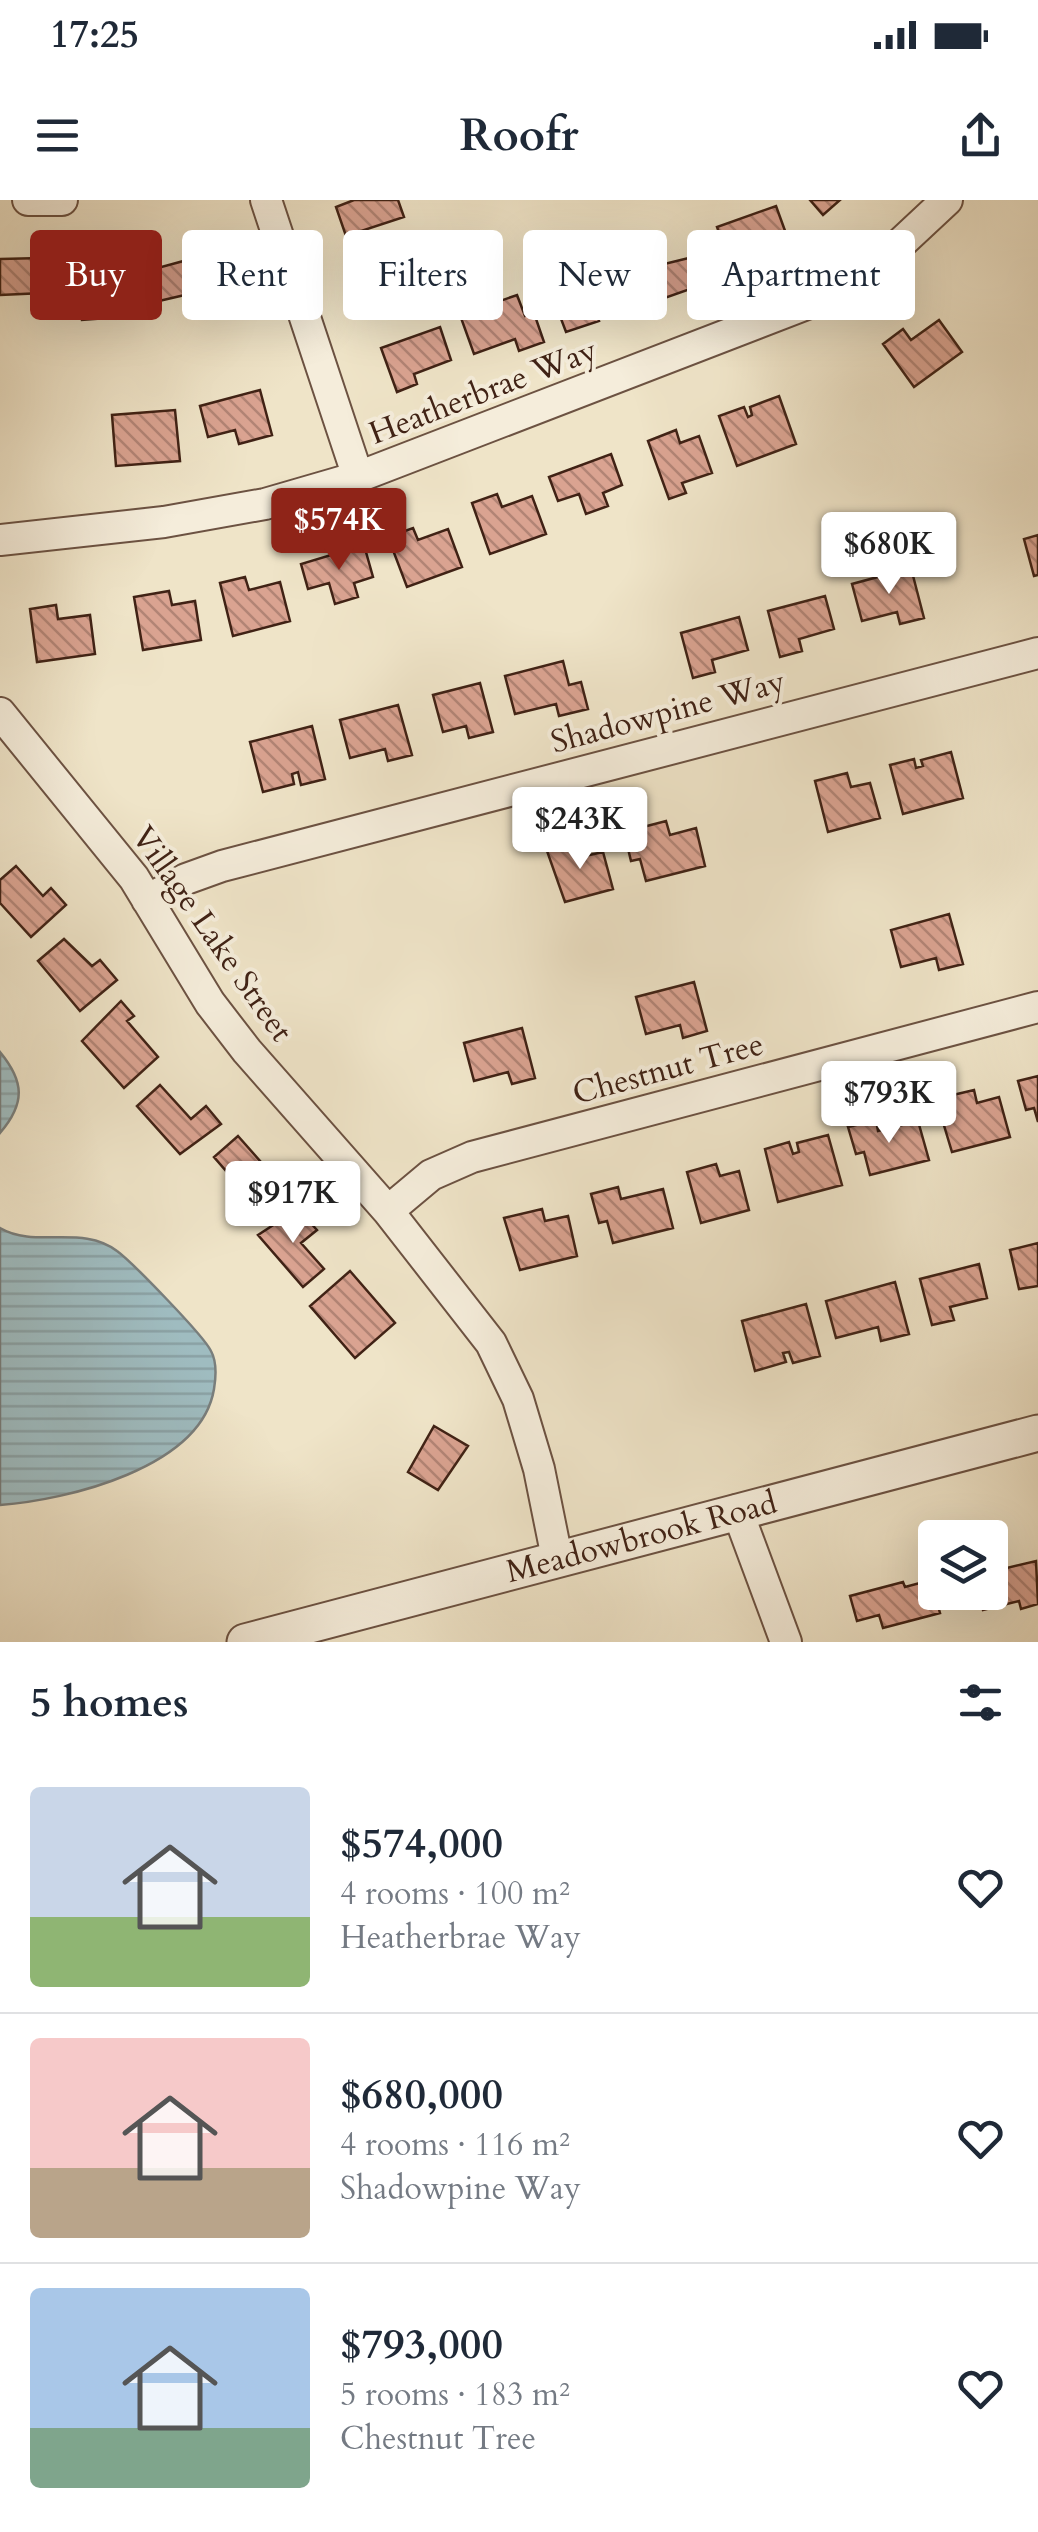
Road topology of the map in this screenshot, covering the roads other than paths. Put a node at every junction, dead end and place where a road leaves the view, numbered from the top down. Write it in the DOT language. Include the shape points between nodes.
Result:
graph roads {
  1 [pos="28,200"];
  2 [pos="62,200"];
  3 [pos="266,200"];
  4 [pos="947,200"];
  5 [pos="358,477"];
  6 [pos="0,540"];
  7 [pos="1038,654"];
  8 [pos="0,713"];
  9 [pos="147,900"];
  10 [pos="1038,1007"];
  11 [pos="388,1211"];
  12 [pos="1038,1433"];
  13 [pos="737,1510"];
  14 [pos="558,1558"];
  15 [pos="245,1642"];
  16 [pos="786,1642"];
  1 -- 2 [label="street"];
  3 -- 5 [label="street"];
  4 -- 5 [label="street, Heatherbrae Way" via="856,285"];
  5 -- 6 [label="street, Heatherbrae Way" via="265,504 164,522"];
  7 -- 9 [label="street, Shadowpine Way" via="222,866"];
  8 -- 9 [label="street, Village Lake Street"];
  9 -- 11 [label="street, Village Lake Street" via="228,1027"];
  10 -- 11 [label="street, Chestnut Tree" via="472,1157 431,1175"];
  11 -- 14 [label="street, Village Lake Street" via="491,1343 518,1399"];
  12 -- 13 [label="street, Meadowbrook Road"];
  13 -- 14 [label="street, Meadowbrook Road"];
  13 -- 16 [label="street"];
  14 -- 15 [label="street, Meadowbrook Road"];
}
